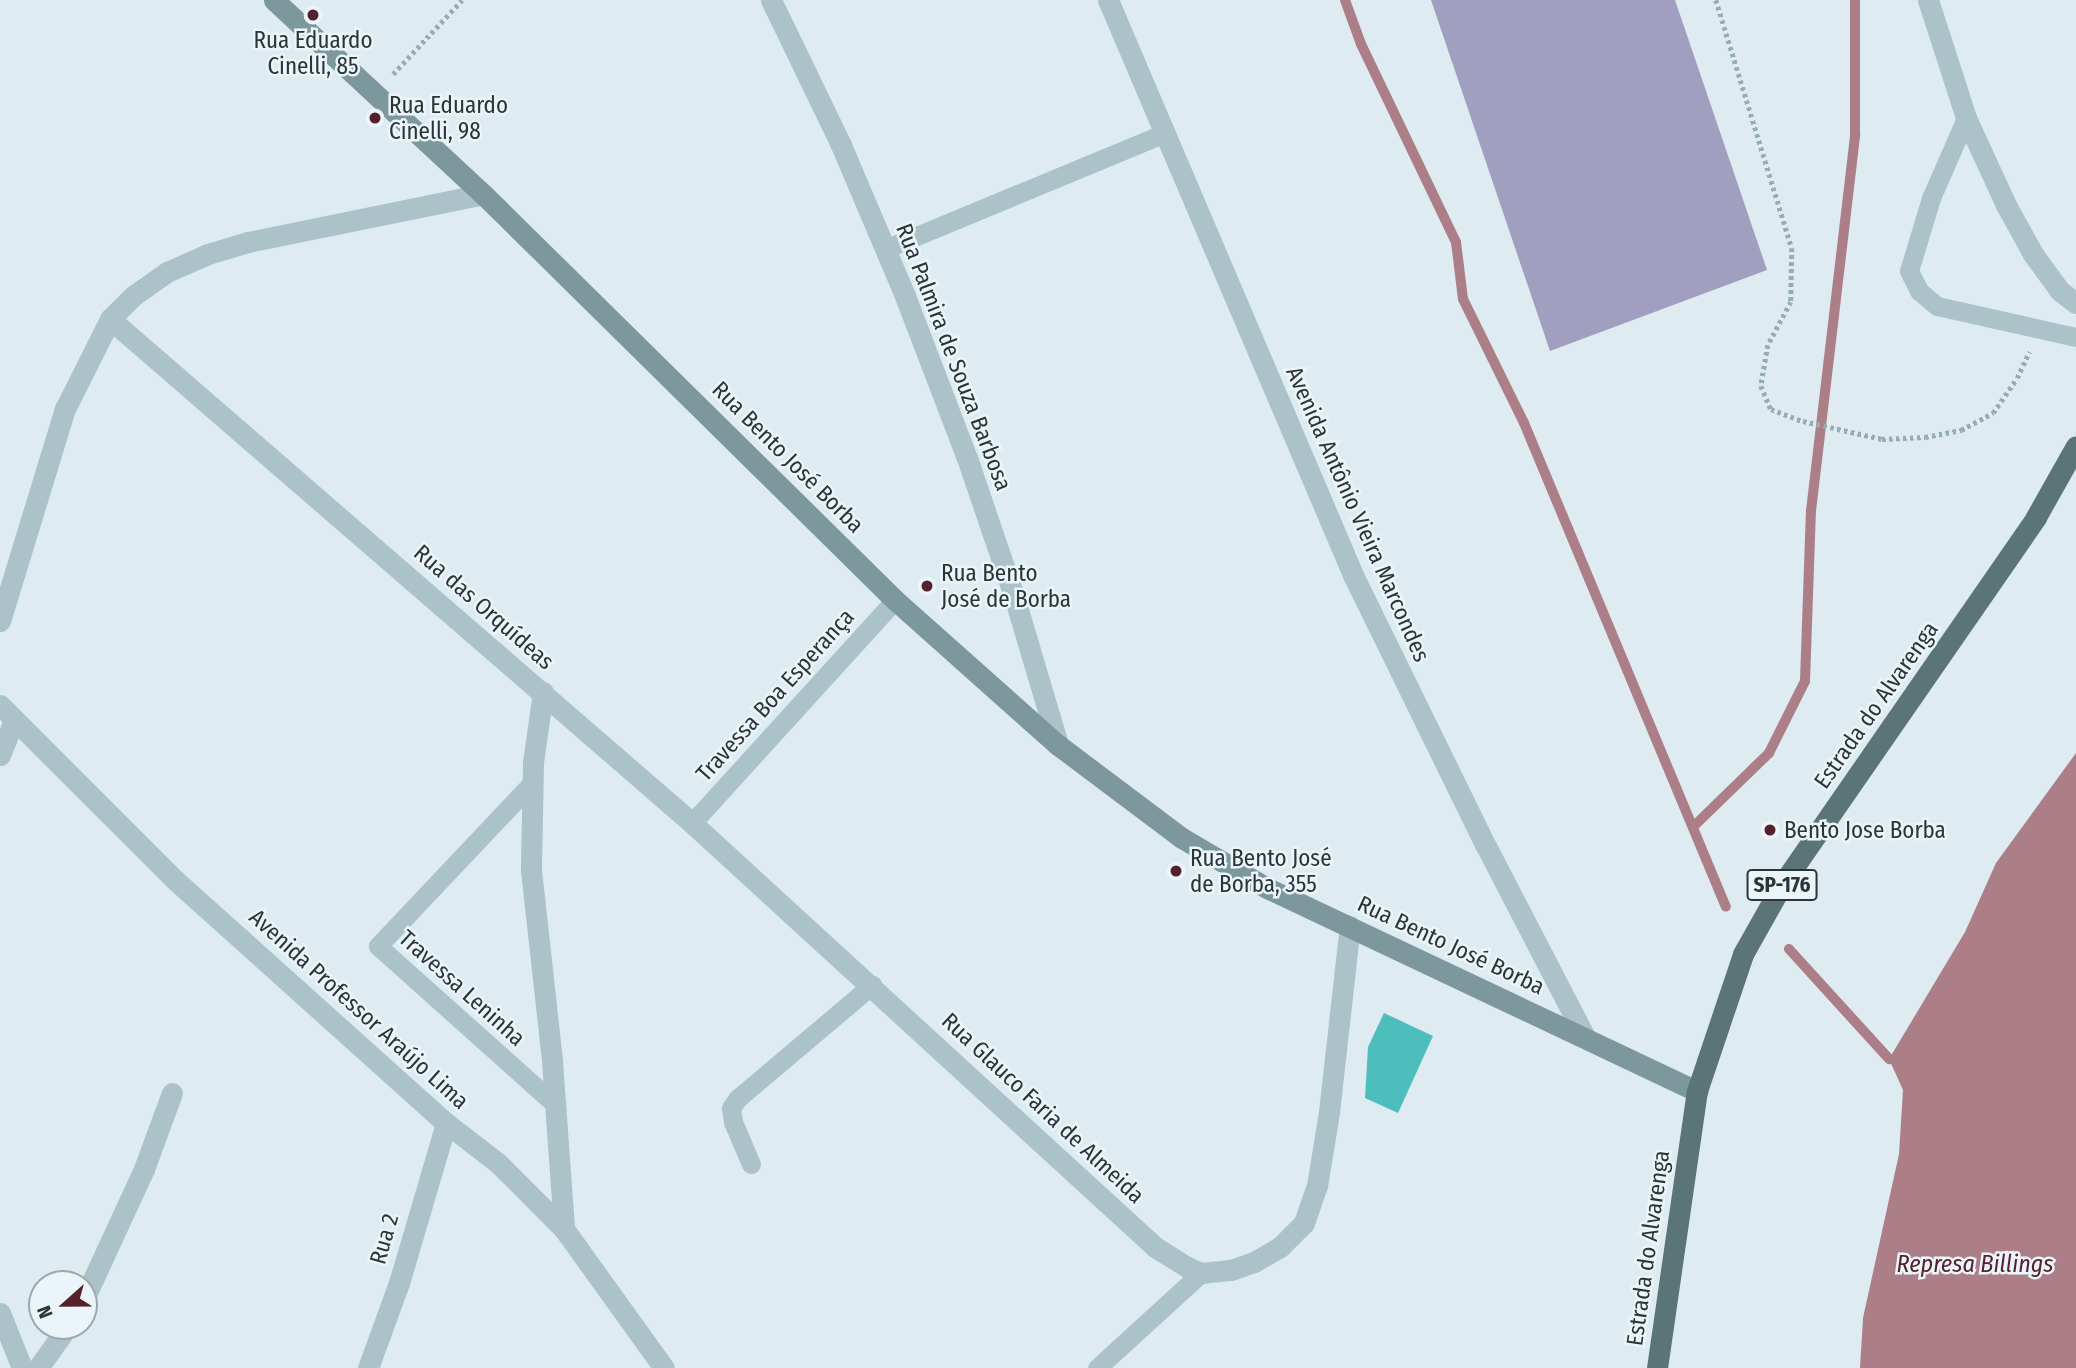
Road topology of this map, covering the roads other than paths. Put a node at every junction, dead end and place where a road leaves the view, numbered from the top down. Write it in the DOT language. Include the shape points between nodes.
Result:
graph roads {
  1 [pos="274,0"];
  2 [pos="771,0"];
  3 [pos="1108,0"];
  4 [pos="1928,0"];
  5 [pos="1966,118"];
  6 [pos="1163,134"];
  7 [pos="483,194"];
  8 [pos="885,249"];
  9 [pos="2076,303"];
  10 [pos="110,319"];
  11 [pos="2076,337"];
  12 [pos="2076,446"];
  13 [pos="895,600"];
  14 [pos="0,621"];
  15 [pos="543,692"];
  16 [pos="7,713"];
  17 [pos="1058,745"];
  18 [pos="0,755"];
  19 [pos="532,783"];
  20 [pos="692,823"];
  21 [pos="1350,926"];
  22 [pos="872,985"];
  23 [pos="1585,1038"];
  24 [pos="1697,1091"];
  25 [pos="172,1093"];
  26 [pos="555,1105"];
  27 [pos="446,1123"];
  28 [pos="751,1164"];
  29 [pos="564,1229"];
  30 [pos="97,1270"];
  31 [pos="1201,1273"];
  32 [pos="0,1313"];
  33 [pos="58,1340"];
  34 [pos="22,1368"];
  35 [pos="38,1368"];
  36 [pos="368,1368"];
  37 [pos="664,1368"];
  38 [pos="1097,1368"];
  39 [pos="1657,1368"];
  1 -- 7 [label="street, Rua Bento José Borba"];
  2 -- 8 [label="street, Rua Palmira de Souza Barbosa"];
  3 -- 6 [label="street, Avenida Antônio Vieira Marcondes"];
  4 -- 5 [label="street"];
  5 -- 9 [label="street" via="2033,254 2060,291"];
  5 -- 11 [label="lane" via="1931,198 1909,271 1919,290 1937,306"];
  6 -- 8 [label="lane"];
  6 -- 23 [label="street, Avenida Antônio Vieira Marcondes" via="1354,577"];
  7 -- 10 [label="street" via="208,254 167,272 132,296"];
  7 -- 13 [label="street, Rua Bento José Borba"];
  8 -- 17 [label="street, Rua Palmira de Souza Barbosa" via="967,458"];
  10 -- 14 [label="street" via="65,409"];
  10 -- 15 [label="street, Rua das Orquídeas"];
  12 -- 24 [label="main road, Estrada do Alvarenga / SP-176" via="1978,605 1783,883 1743,954"];
  13 -- 17 [label="street, Rua Bento José Borba"];
  13 -- 20 [label="lane, Travessa Boa Esperança"];
  15 -- 19 [label="street, Rua das Orquídeas"];
  15 -- 20 [label="street, Rua Glauco Faria de Almeida"];
  16 -- 18 [label="street"];
  16 -- 27 [label="street, Avenida Professor Araújo Lima" via="175,880"];
  17 -- 21 [label="street, Rua Bento José Borba" via="1182,838 1267,888"];
  19 -- 26 [label="street, Rua das Orquídeas" via="531,870"];
  19 -- 26 [label="lane, Travessa Leninha" via="377,946"];
  20 -- 22 [label="street, Rua Glauco Faria de Almeida"];
  21 -- 23 [label="street, Rua Bento José Borba"];
  21 -- 31 [label="street" via="1329,1112 1317,1186 1304,1223 1280,1247 1254,1262"];
  22 -- 28 [label="lane" via="737,1099 731,1108 733,1122"];
  22 -- 31 [label="street, Rua Glauco Faria de Almeida" via="1155,1247"];
  23 -- 24 [label="street, Rua Bento José Borba"];
  24 -- 39 [label="main road, Estrada do Alvarenga / SP-176"];
  25 -- 30 [label="street" via="144,1169"];
  26 -- 29 [label="street, Rua das Orquídeas"];
  27 -- 29 [label="street, Avenida Professor Araújo Lima" via="498,1163"];
  27 -- 36 [label="street, Rua 2" via="399,1283"];
  29 -- 37 [label="street, Avenida Professor Araújo Lima"];
  31 -- 38 [label="lane"];
  32 -- 34 [label="street"];
  33 -- 35 [label="street"];
}
